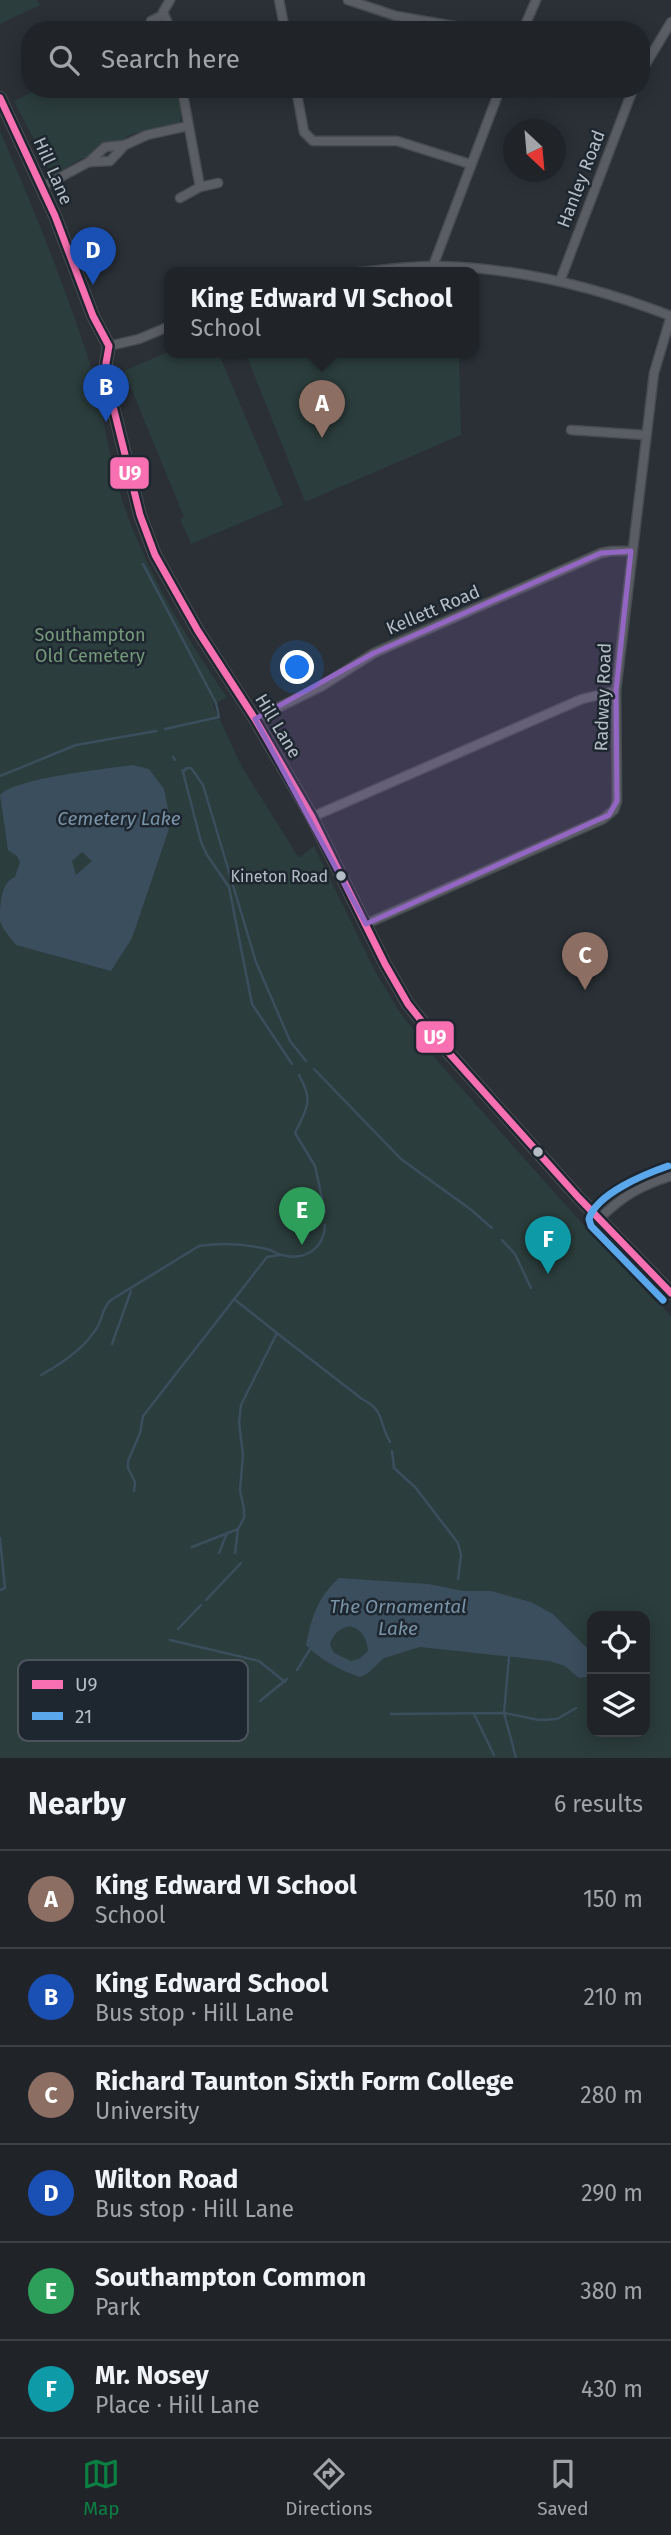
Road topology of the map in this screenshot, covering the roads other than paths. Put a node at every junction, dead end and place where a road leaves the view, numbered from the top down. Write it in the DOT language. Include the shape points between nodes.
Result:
graph roads {
  1 [pos="170,0"];
  2 [pos="279,0"];
  3 [pos="348,0"];
  4 [pos="536,0"];
  5 [pos="163,15"];
  6 [pos="151,21"];
  7 [pos="166,21"];
  8 [pos="283,21"];
  9 [pos="425,21"];
  10 [pos="527,21"];
  11 [pos="671,22"];
  12 [pos="650,57"];
  13 [pos="0,98"];
  14 [pos="183,98"];
  15 [pos="298,98"];
  16 [pos="496,98"];
  17 [pos="630,98"];
  18 [pos="188,126"];
  19 [pos="125,145"];
  20 [pos="89,162"];
  21 [pos="470,164"];
  22 [pos="218,183"];
  23 [pos="42,187"];
  24 [pos="200,187"];
  25 [pos="180,198"];
  26 [pos="433,266"];
  27 [pos="421,267"];
  28 [pos="448,267"];
  29 [pos="479,269"];
  30 [pos="560,281"];
  31 [pos="671,316"];
  32 [pos="164,329"];
  33 [pos="109,346"];
  34 [pos="571,430"];
  35 [pos="645,435"];
  36 [pos="631,551"];
  37 [pos="616,691"];
  38 [pos="255,719"];
  39 [pos="312,817"];
  40 [pos="366,924"];
  41 [pos="671,1176"];
  42 [pos="599,1219"];
  43 [pos="671,1293"];
  1 -- 5 [label="street"];
  2 -- 8 [label="street"];
  3 -- 9 [label="street"];
  4 -- 10 [label="street"];
  5 -- 6 [label="street"];
  5 -- 7 [label="street"];
  11 -- 12 [label="street"];
  13 -- 23 [label="street, Hill Lane"];
  14 -- 18 [label="street"];
  15 -- 21 [label="street" via="304,132 313,141 397,141"];
  16 -- 21 [label="street"];
  17 -- 30 [label="street, Hanley Road"];
  18 -- 19 [label="street"];
  18 -- 24 [label="street"];
  19 -- 20 [label="street" via="105,147"];
  19 -- 20 [label="street" via="110,161"];
  20 -- 23 [label="street"];
  21 -- 26 [label="street"];
  22 -- 24 [label="street"];
  23 -- 33 [label="street, Hill Lane"];
  24 -- 25 [label="street"];
  26 -- 27 [label="street"];
  26 -- 28 [label="street"];
  29 -- 30 [label="street"];
  30 -- 31 [label="street"];
  31 -- 35 [label="street, Radway Road" via="654,373"];
  32 -- 33 [label="street"];
  33 -- 38 [label="street, Hill Lane" via="107,383 148,540"];
  34 -- 35 [label="street"];
  35 -- 36 [label="street, Radway Road"];
  36 -- 37 [label="street, Radway Road"];
  36 -- 38 [label="street, Kellett Road" via="592,557 374,653 320,687"];
  37 -- 39 [label="street" via="582,699"];
  37 -- 40 [label="street, Radway Road" via="617,802 609,815"];
  38 -- 39 [label="street, Hill Lane"];
  39 -- 40 [label="street, Hill Lane"];
  40 -- 42 [label="street, Hill Lane" via="421,1021"];
  41 -- 42 [label="street" via="634,1190"];
  42 -- 43 [label="street, Hill Lane"];
}
